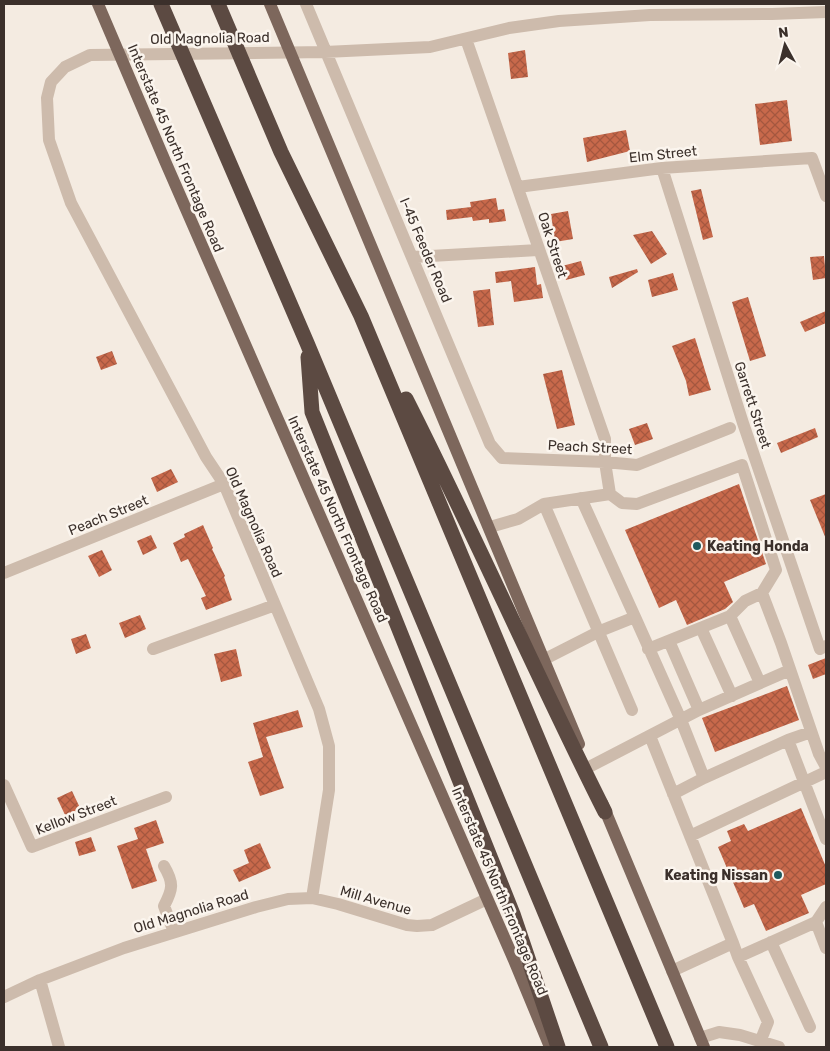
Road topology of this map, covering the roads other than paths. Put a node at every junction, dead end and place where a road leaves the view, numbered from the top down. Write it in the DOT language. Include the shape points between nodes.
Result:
graph roads {
  1 [pos="98,4"];
  2 [pos="161,4"];
  3 [pos="218,4"];
  4 [pos="270,4"];
  5 [pos="306,4"];
  6 [pos="826,12"];
  7 [pos="466,39"];
  8 [pos="325,52"];
  9 [pos="662,168"];
  10 [pos="518,187"];
  11 [pos="826,196"];
  12 [pos="538,250"];
  13 [pos="413,257"];
  14 [pos="361,316"];
  15 [pos="306,343"];
  16 [pos="730,428"];
  17 [pos="502,458"];
  18 [pos="605,462"];
  19 [pos="224,484"];
  20 [pos="610,494"];
  21 [pos="581,498"];
  22 [pos="544,504"];
  23 [pos="490,527"];
  24 [pos="4,573"];
  25 [pos="762,593"];
  26 [pos="275,606"];
  27 [pos="730,616"];
  28 [pos="635,617"];
  29 [pos="701,628"];
  30 [pos="600,631"];
  31 [pos="669,640"];
  32 [pos="823,647"];
  33 [pos="153,649"];
  34 [pos="648,649"];
  35 [pos="543,660"];
  36 [pos="790,670"];
  37 [pos="760,683"];
  38 [pos="732,696"];
  39 [pos="632,710"];
  40 [pos="699,710"];
  41 [pos="681,720"];
  42 [pos="812,732"];
  43 [pos="650,736"];
  44 [pos="788,740"];
  45 [pos="826,766"];
  46 [pos="589,768"];
  47 [pos="826,772"];
  48 [pos="704,778"];
  49 [pos="804,781"];
  50 [pos="4,785"];
  51 [pos="673,794"];
  52 [pos="166,797"];
  53 [pos="605,812"];
  54 [pos="690,836"];
  55 [pos="826,839"];
  56 [pos="164,866"];
  57 [pos="312,898"];
  58 [pos="487,899"];
  59 [pos="826,907"];
  60 [pos="816,922"];
  61 [pos="174,932"];
  62 [pos="771,942"];
  63 [pos="733,943"];
  64 [pos="826,948"];
  65 [pos="738,957"];
  66 [pos="672,970"];
  67 [pos="40,980"];
  68 [pos="4,997"];
  69 [pos="810,1027"];
  70 [pos="760,1042"];
  71 [pos="702,1043"];
  72 [pos="60,1047"];
  73 [pos="550,1047"];
  74 [pos="558,1047"];
  75 [pos="601,1047"];
  76 [pos="667,1047"];
  77 [pos="778,1047"];
  1 -- 58 [label="main road, Interstate 45 North Frontage Road"];
  2 -- 15 [label="highway"];
  3 -- 14 [label="highway" via="281,152"];
  4 -- 23 [label="main road"];
  5 -- 8 [label="street, I-45 Feeder Road"];
  6 -- 7 [label="street, Old Magnolia Road" via="650,15 559,21 509,28"];
  7 -- 8 [label="street, Old Magnolia Road" via="430,47"];
  7 -- 10 [label="street, Oak Street"];
  8 -- 13 [label="street, I-45 Feeder Road"];
  8 -- 19 [label="street, Old Magnolia Road" via="90,55 66,68 51,82 47,98 49,140 71,203 206,457"];
  9 -- 10 [label="street, Elm Street"];
  9 -- 11 [label="street, Elm Street" via="812,158"];
  9 -- 32 [label="street, Garrett Street" via="743,423"];
  10 -- 12 [label="street, Oak Street"];
  12 -- 13 [label="street"];
  12 -- 18 [label="street, Oak Street" via="605,439"];
  13 -- 17 [label="street, I-45 Feeder Road" via="490,444"];
  14 -- 53 [label="highway" via="443,472"];
  14 -- 76 [label="highway"];
  15 -- 74 [label="highway" via="312,412 513,914"];
  15 -- 75 [label="highway"];
  16 -- 18 [label="street, Peach Street" via="637,465"];
  17 -- 18 [label="street, Peach Street"];
  18 -- 20 [label="street, Oak Street"];
  19 -- 24 [label="street, Peach Street"];
  19 -- 26 [label="street, Old Magnolia Road"];
  20 -- 21 [label="street"];
  20 -- 25 [label="street" via="622,502 637,504 742,465 776,570"];
  21 -- 22 [label="street"];
  21 -- 28 [label="street"];
  22 -- 23 [label="street" via="518,519"];
  22 -- 30 [label="street"];
  23 -- 35 [label="main road"];
  25 -- 27 [label="street" via="745,601"];
  25 -- 36 [label="street"];
  26 -- 33 [label="street"];
  26 -- 57 [label="street, Old Magnolia Road" via="319,709 329,746 329,790"];
  27 -- 29 [label="street"];
  27 -- 37 [label="street"];
  28 -- 30 [label="street"];
  28 -- 34 [label="street"];
  29 -- 31 [label="street"];
  29 -- 38 [label="street"];
  30 -- 35 [label="street"];
  30 -- 39 [label="street"];
  31 -- 34 [label="street"];
  31 -- 40 [label="street"];
  34 -- 41 [label="street"];
  35 -- 46 [label="main road"];
  36 -- 37 [label="street"];
  36 -- 42 [label="street"];
  37 -- 38 [label="street"];
  38 -- 40 [label="street"];
  40 -- 41 [label="street"];
  41 -- 43 [label="street"];
  41 -- 48 [label="street"];
  42 -- 44 [label="street"];
  42 -- 45 [label="street"];
  43 -- 46 [label="street"];
  43 -- 51 [label="street"];
  44 -- 48 [label="street"];
  44 -- 49 [label="street"];
  46 -- 53 [label="main road"];
  47 -- 49 [label="street"];
  48 -- 51 [label="street"];
  49 -- 54 [label="street"];
  49 -- 55 [label="street"];
  50 -- 52 [label="street, Kellow Street" via="32,848"];
  51 -- 54 [label="street"];
  53 -- 66 [label="main road"];
  54 -- 63 [label="street"];
  56 -- 61 [label="street" via="172,879 171,893 164,906"];
  57 -- 58 [label="street, Mill Avenue" via="418,926 432,925"];
  57 -- 61 [label="street, Old Magnolia Road" via="288,899"];
  58 -- 73 [label="main road, Interstate 45 North Frontage Road"];
  59 -- 60 [label="street"];
  60 -- 62 [label="street"];
  60 -- 64 [label="street"];
  61 -- 67 [label="street, Old Magnolia Road"];
  62 -- 65 [label="street"];
  62 -- 69 [label="street"];
  63 -- 65 [label="street"];
  63 -- 66 [label="street"];
  65 -- 70 [label="street" via="768,1022"];
  66 -- 71 [label="main road"];
  67 -- 68 [label="street, Old Magnolia Road"];
  67 -- 72 [label="street"];
  70 -- 71 [label="street" via="719,1032"];
  70 -- 77 [label="street"];
}
